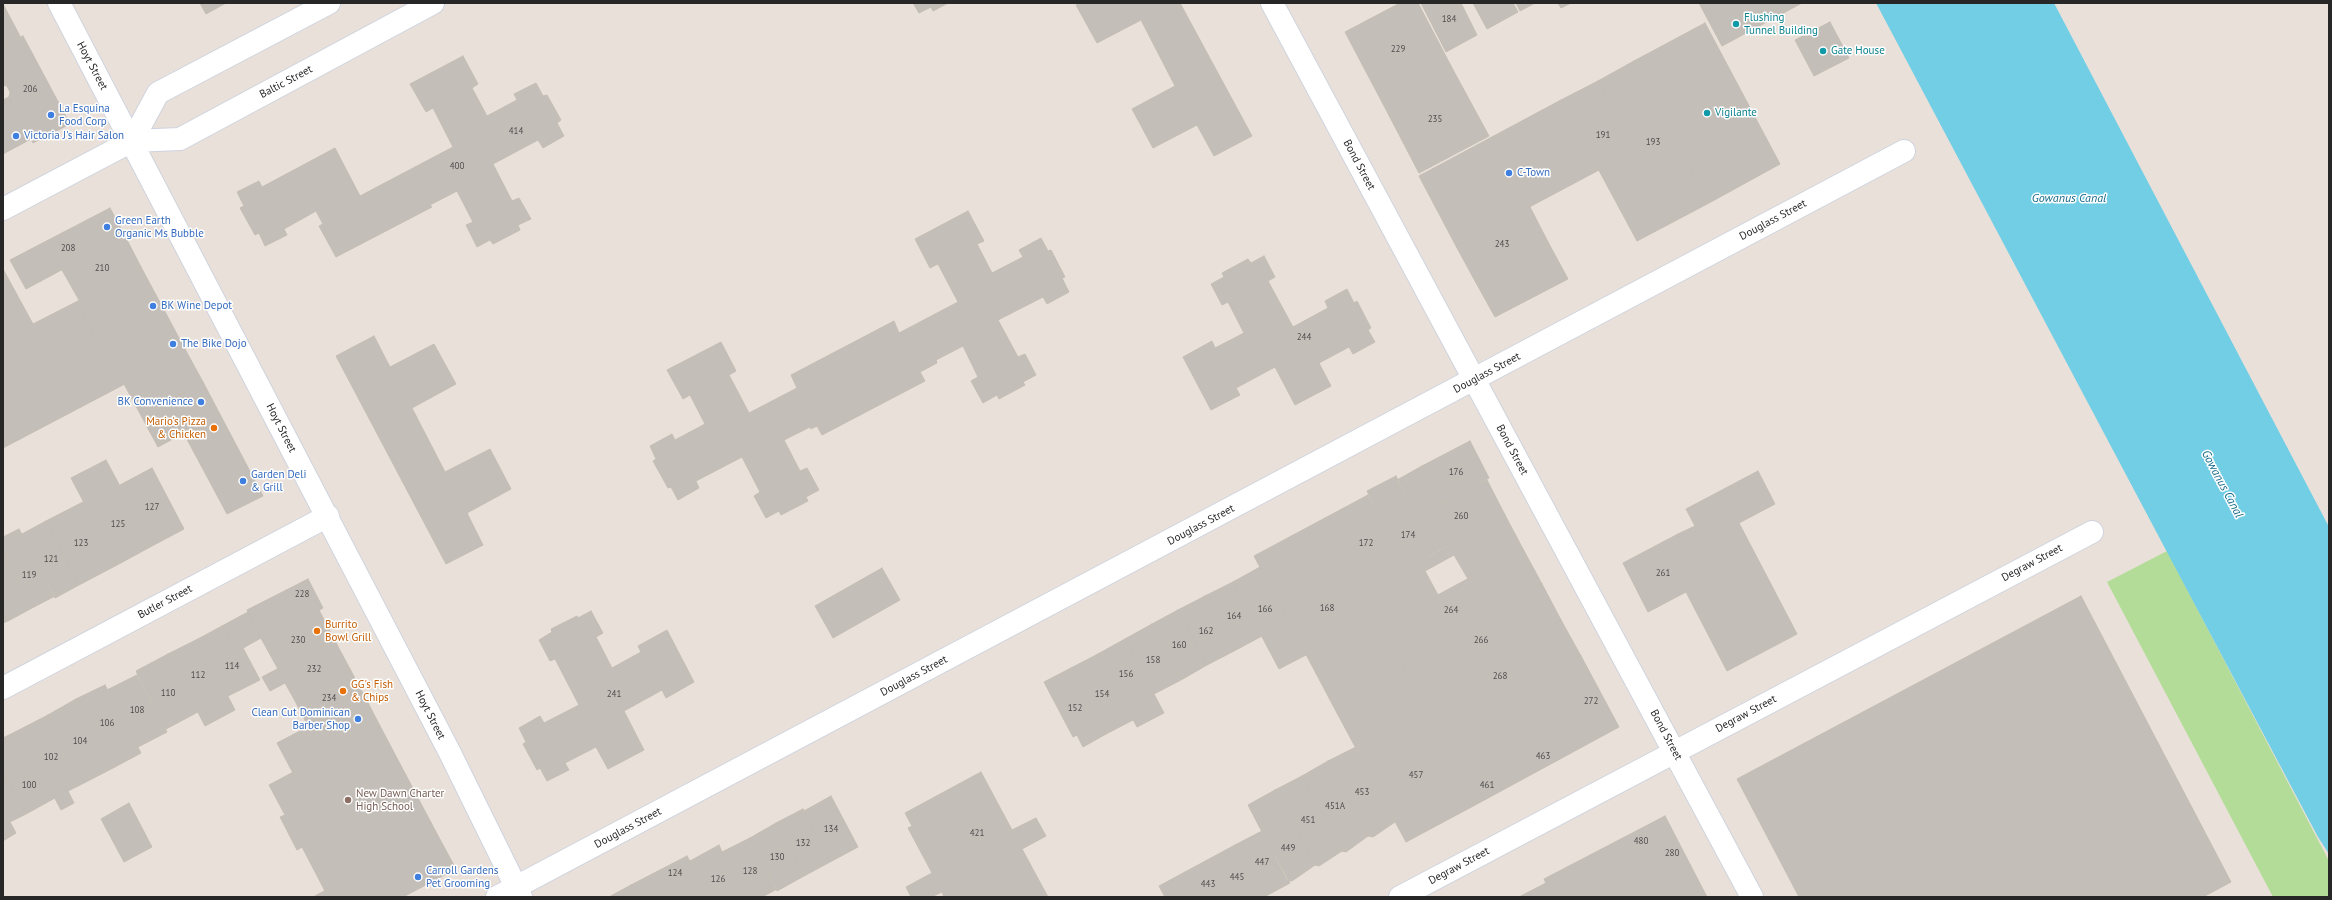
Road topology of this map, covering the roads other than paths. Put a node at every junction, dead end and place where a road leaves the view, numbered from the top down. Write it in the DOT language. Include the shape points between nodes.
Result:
graph roads {
  1 [pos="59,3"];
  2 [pos="329,3"];
  3 [pos="433,3"];
  4 [pos="1279,5"];
  5 [pos="132,141"];
  6 [pos="1904,151"];
  7 [pos="3,210"];
  8 [pos="1474,380"];
  9 [pos="328,516"];
  10 [pos="2092,532"];
  11 [pos="3,688"];
  12 [pos="1676,752"];
  13 [pos="511,894"];
  14 [pos="1400,897"];
  15 [pos="1752,897"];
  1 -- 5 [label="street, Hoyt Street"];
  2 -- 5 [label="street" via="158,93"];
  3 -- 5 [label="street, Baltic Street" via="180,139"];
  4 -- 8 [label="street, Bond Street"];
  5 -- 7 [label="street, Baltic Street"];
  5 -- 9 [label="street, Hoyt Street"];
  6 -- 8 [label="street, Douglass Street"];
  8 -- 12 [label="street, Bond Street"];
  8 -- 13 [label="street, Douglass Street"];
  9 -- 11 [label="street, Butler Street"];
  9 -- 13 [label="street, Hoyt Street" via="449,751"];
  10 -- 12 [label="street, Degraw Street"];
  12 -- 14 [label="street, Degraw Street"];
  12 -- 15 [label="street, Bond Street"];
}
